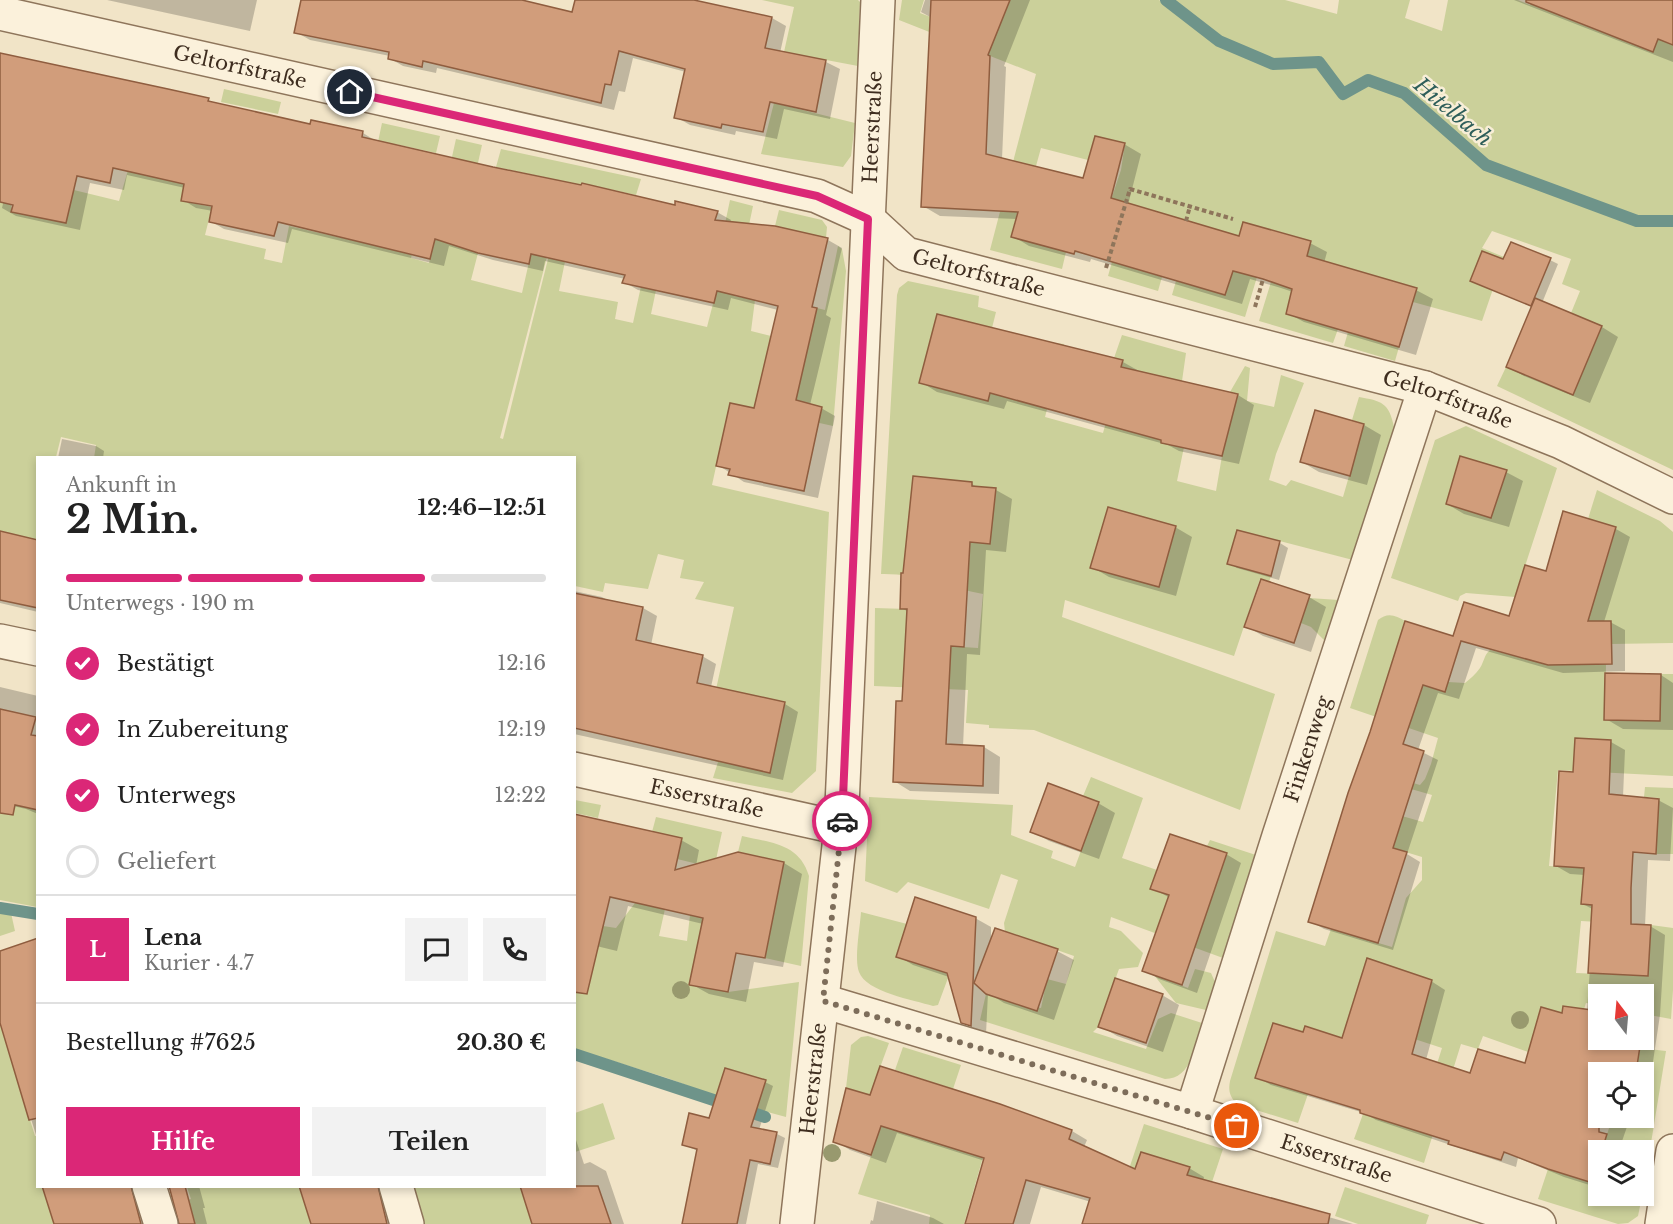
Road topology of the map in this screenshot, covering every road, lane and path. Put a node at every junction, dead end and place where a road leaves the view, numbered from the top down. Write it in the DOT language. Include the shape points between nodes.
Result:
graph roads {
  1 [pos="878,0"];
  2 [pos="0,13"];
  3 [pos="1190,206"];
  4 [pos="868,219"];
  5 [pos="1233,219"];
  6 [pos="1186,221"];
  7 [pos="1263,279"];
  8 [pos="1260,289"];
  9 [pos="1095,303"];
  10 [pos="1425,388"];
  11 [pos="1673,497"];
  12 [pos="0,641"];
  13 [pos="36,649"];
  14 [pos="576,769"];
  15 [pos="841,828"];
  16 [pos="823,1001"];
  17 [pos="1192,1112"];
  18 [pos="1673,1151"];
  19 [pos="150,1188"];
  20 [pos="397,1188"];
  21 [pos="161,1224"];
  22 [pos="407,1224"];
  23 [pos="797,1224"];
  24 [pos="1539,1224"];
  25 [pos="1662,1224"];
  1 -- 4 [label="street, Heerstraße"];
  2 -- 4 [label="street, Geltorfstraße" via="817,196"];
  3 -- 5 [label="path"];
  3 -- 6 [label="path"];
  3 -- 9 [label="path" via="1130,189"];
  4 -- 9 [label="street, Geltorfstraße" via="906,254"];
  4 -- 15 [label="street, Heerstraße"];
  7 -- 8 [label="path"];
  9 -- 10 [label="street, Geltorfstraße"];
  10 -- 11 [label="street, Geltorfstraße" via="1561,442"];
  10 -- 17 [label="street, Finkenweg"];
  12 -- 13 [label="street"];
  14 -- 15 [label="street, Esserstraße"];
  15 -- 16 [label="street, Heerstraße"];
  16 -- 17 [label="street, Esserstraße"];
  16 -- 23 [label="street, Heerstraße"];
  17 -- 24 [label="street, Esserstraße"];
  18 -- 25 [label="street"];
  19 -- 21 [label="street"];
  20 -- 22 [label="street"];
}
